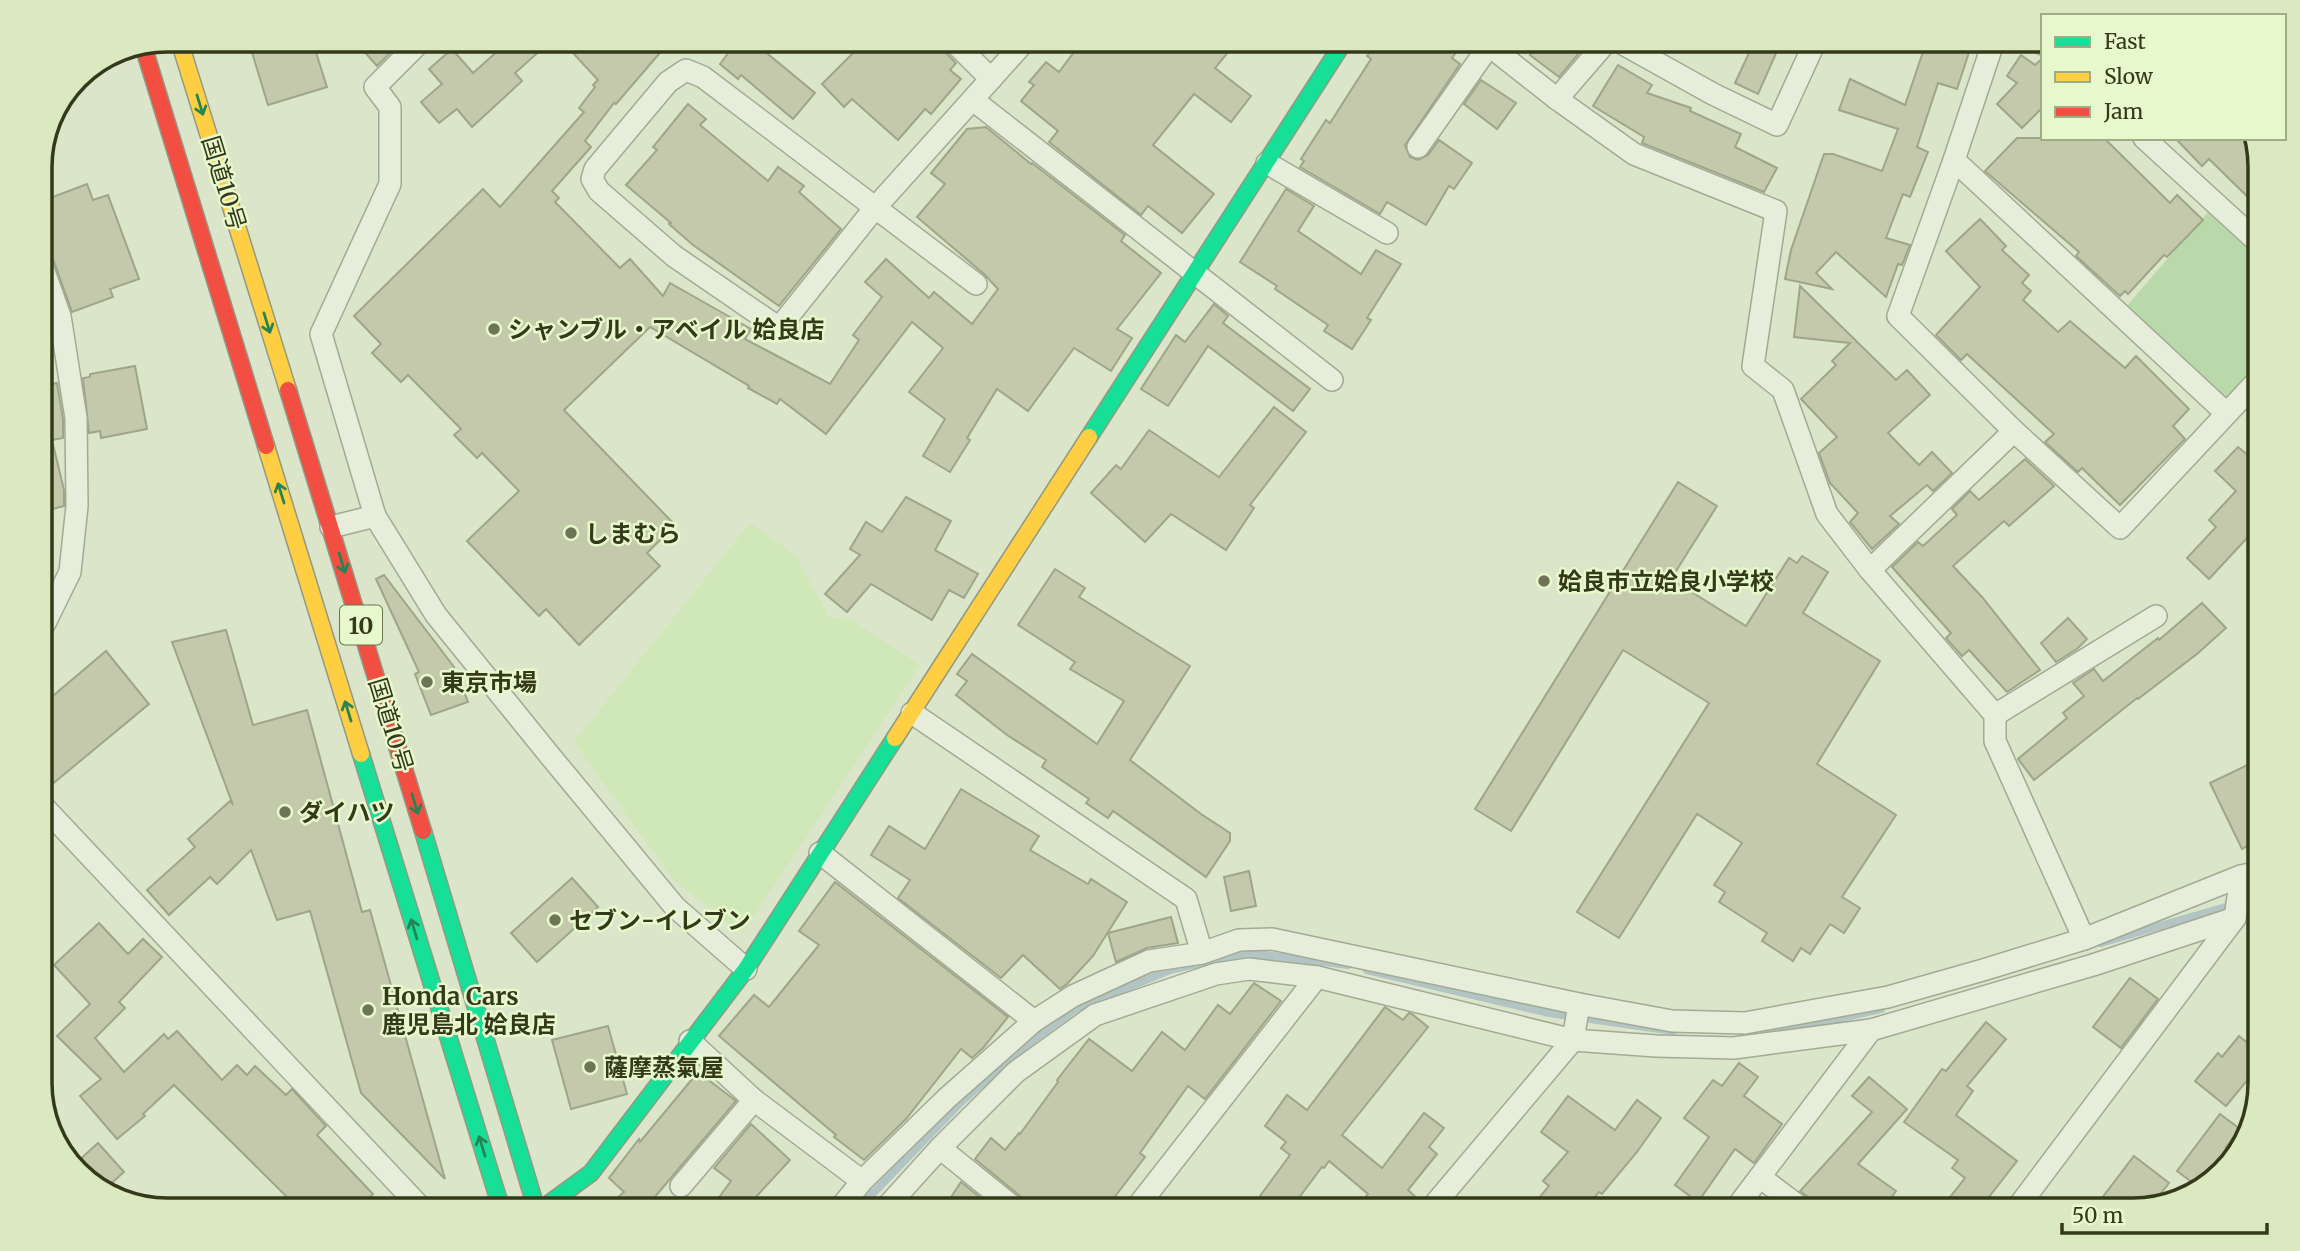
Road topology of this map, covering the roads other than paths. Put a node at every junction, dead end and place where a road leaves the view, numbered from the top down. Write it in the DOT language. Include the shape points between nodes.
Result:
graph roads {
  1 [pos="183,52"];
  2 [pos="410,52"];
  3 [pos="964,52"];
  4 [pos="1015,52"];
  5 [pos="1337,52"];
  6 [pos="1480,52"];
  7 [pos="1497,52"];
  8 [pos="1598,52"];
  9 [pos="1638,52"];
  10 [pos="1810,52"];
  11 [pos="1990,52"];
  12 [pos="146,55"];
  13 [pos="991,79"];
  14 [pos="1557,99"];
  15 [pos="973,100"];
  16 [pos="2146,140"];
  17 [pos="1418,147"];
  18 [pos="1954,160"];
  19 [pos="1267,163"];
  20 [pos="874,209"];
  21 [pos="2247,232"];
  22 [pos="1387,233"];
  23 [pos="1195,275"];
  24 [pos="976,284"];
  25 [pos="53,297"];
  26 [pos="1332,380"];
  27 [pos="2247,391"];
  28 [pos="2226,413"];
  29 [pos="2014,431"];
  30 [pos="374,516"];
  31 [pos="331,527"];
  32 [pos="1870,570"];
  33 [pos="53,607"];
  34 [pos="2156,616"];
  35 [pos="912,713"];
  36 [pos="1995,715"];
  37 [pos="53,817"];
  38 [pos="820,853"];
  39 [pos="2248,875"];
  40 [pos="2248,881"];
  41 [pos="2235,918"];
  42 [pos="2084,939"];
  43 [pos="1202,953"];
  44 [pos="746,969"];
  45 [pos="1317,977"];
  46 [pos="1579,1004"];
  47 [pos="1034,1021"];
  48 [pos="1871,1030"];
  49 [pos="1573,1040"];
  50 [pos="690,1041"];
  51 [pos="754,1100"];
  52 [pos="940,1148"];
  53 [pos="1760,1177"];
  54 [pos="862,1181"];
  55 [pos="681,1186"];
  56 [pos="412,1198"];
  57 [pos="498,1198"];
  58 [pos="534,1198"];
  59 [pos="556,1198"];
  60 [pos="848,1198"];
  61 [pos="895,1198"];
  62 [pos="1002,1198"];
  63 [pos="1144,1198"];
  64 [pos="1442,1198"];
  65 [pos="1744,1198"];
  66 [pos="1788,1198"];
  67 [pos="2025,1198"];
  1 -- 31 [label="main road, 国道10号 / 10, one-way"];
  2 -- 30 [label="street" via="374,87 390,107 390,184 321,334"];
  3 -- 13 [label="street"];
  4 -- 13 [label="street"];
  5 -- 19 [label="main road"];
  6 -- 17 [label="street"];
  7 -- 14 [label="street"];
  8 -- 14 [label="street"];
  9 -- 10 [label="street" via="1777,125"];
  11 -- 18 [label="street"];
  57 -- 12 [label="main road, 国道10号 / 10, one-way"];
  13 -- 15 [label="street"];
  14 -- 32 [label="street" via="1634,155 1776,211 1754,366 1783,390 1827,514"];
  15 -- 20 [label="street"];
  15 -- 23 [label="street"];
  16 -- 21 [label="street"];
  18 -- 28 [label="street"];
  18 -- 29 [label="street" via="1898,316"];
  19 -- 22 [label="street"];
  19 -- 23 [label="main road"];
  20 -- 20 [label="street" via="779,328 674,256 599,191 592,179 595,169 668,82 685,71 703,77"];
  20 -- 24 [label="street"];
  23 -- 26 [label="street"];
  23 -- 35 [label="main road"];
  25 -- 33 [label="street" via="74,405 78,506 70,572"];
  27 -- 28 [label="street"];
  28 -- 29 [label="street" via="2120,528"];
  29 -- 32 [label="street"];
  30 -- 31 [label="street"];
  30 -- 44 [label="street" via="436,615 551,757 676,907"];
  31 -- 58 [label="main road, 国道10号 / 10, one-way"];
  32 -- 36 [label="street"];
  34 -- 36 [label="street"];
  35 -- 38 [label="main road"];
  35 -- 43 [label="street" via="1186,899"];
  36 -- 42 [label="street" via="1995,741"];
  37 -- 56 [label="street"];
  38 -- 44 [label="main road"];
  38 -- 47 [label="street"];
  39 -- 42 [label="street"];
  40 -- 41 [label="street"];
  41 -- 48 [label="street"];
  41 -- 67 [label="street"];
  42 -- 46 [label="street" via="1888,997 1745,1023 1672,1021"];
  43 -- 46 [label="street" via="1239,940 1272,939"];
  43 -- 47 [label="street" via="1149,961 1073,996"];
  44 -- 50 [label="main road"];
  45 -- 49 [label="street"];
  45 -- 52 [label="street" via="1249,969 1227,972 1095,1015 1016,1072"];
  45 -- 63 [label="street"];
  46 -- 49 [label="street"];
  47 -- 54 [label="street"];
  48 -- 49 [label="street" via="1734,1048"];
  48 -- 53 [label="street"];
  49 -- 64 [label="street"];
  50 -- 51 [label="street"];
  50 -- 59 [label="main road" via="591,1173"];
  51 -- 54 [label="street"];
  51 -- 55 [label="street"];
  52 -- 61 [label="street"];
  52 -- 62 [label="street"];
  53 -- 65 [label="street"];
  53 -- 66 [label="street"];
  54 -- 60 [label="street"];
}
